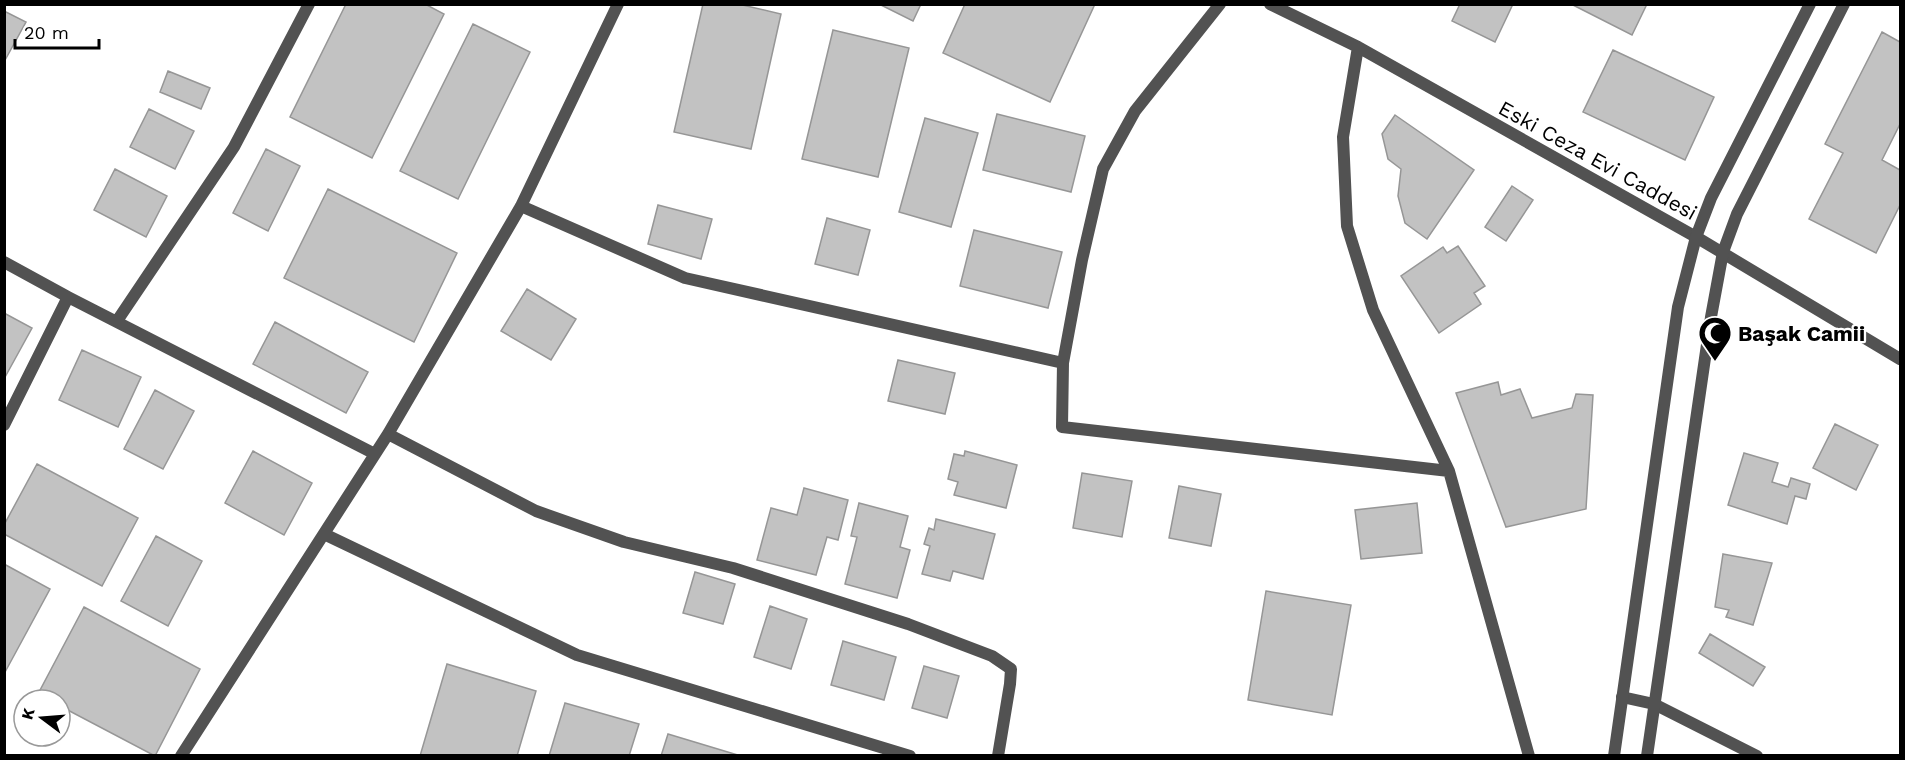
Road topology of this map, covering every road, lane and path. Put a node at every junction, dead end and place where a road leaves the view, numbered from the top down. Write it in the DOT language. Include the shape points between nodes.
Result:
graph roads {
  1 [pos="309,4"];
  2 [pos="618,4"];
  3 [pos="1220,4"];
  4 [pos="1270,4"];
  5 [pos="1810,4"];
  6 [pos="1844,4"];
  7 [pos="1358,47"];
  8 [pos="521,206"];
  9 [pos="1696,237"];
  10 [pos="1723,252"];
  11 [pos="4,262"];
  12 [pos="68,297"];
  13 [pos="117,321"];
  14 [pos="1900,359"];
  15 [pos="1063,363"];
  16 [pos="4,425"];
  17 [pos="388,434"];
  18 [pos="375,454"];
  19 [pos="1449,471"];
  20 [pos="324,534"];
  21 [pos="1622,697"];
  22 [pos="1654,704"];
  23 [pos="181,756"];
  24 [pos="910,756"];
  25 [pos="998,756"];
  26 [pos="1529,756"];
  27 [pos="1614,756"];
  28 [pos="1647,756"];
  29 [pos="1757,756"];
  1 -- 13 [label="street" via="234,147"];
  2 -- 8 [label="street"];
  3 -- 15 [label="street" via="1135,111 1103,169"];
  4 -- 7 [label="street, Eski Ceza Evi Caddesi"];
  5 -- 9 [label="street" via="1711,198"];
  6 -- 10 [label="street" via="1737,214"];
  7 -- 9 [label="street, Eski Ceza Evi Caddesi"];
  7 -- 19 [label="street" via="1343,137 1347,226 1373,310"];
  8 -- 15 [label="street" via="685,278"];
  8 -- 17 [label="street"];
  9 -- 10 [label="street, Eski Ceza Evi Caddesi"];
  9 -- 21 [label="street" via="1678,308"];
  10 -- 14 [label="street, Eski Ceza Evi Caddesi"];
  10 -- 22 [label="street"];
  11 -- 12 [label="street"];
  12 -- 13 [label="street"];
  12 -- 16 [label="street"];
  13 -- 18 [label="street"];
  15 -- 19 [label="street" via="1062,427"];
  17 -- 18 [label="street"];
  17 -- 25 [label="street" via="547,515 624,542 744,571 908,624 992,656 1011,669"];
  18 -- 20 [label="street"];
  19 -- 26 [label="street"];
  20 -- 23 [label="street"];
  20 -- 24 [label="street" via="577,655"];
  21 -- 22 [label="street"];
  21 -- 27 [label="street"];
  22 -- 28 [label="street"];
  22 -- 29 [label="street"];
}
